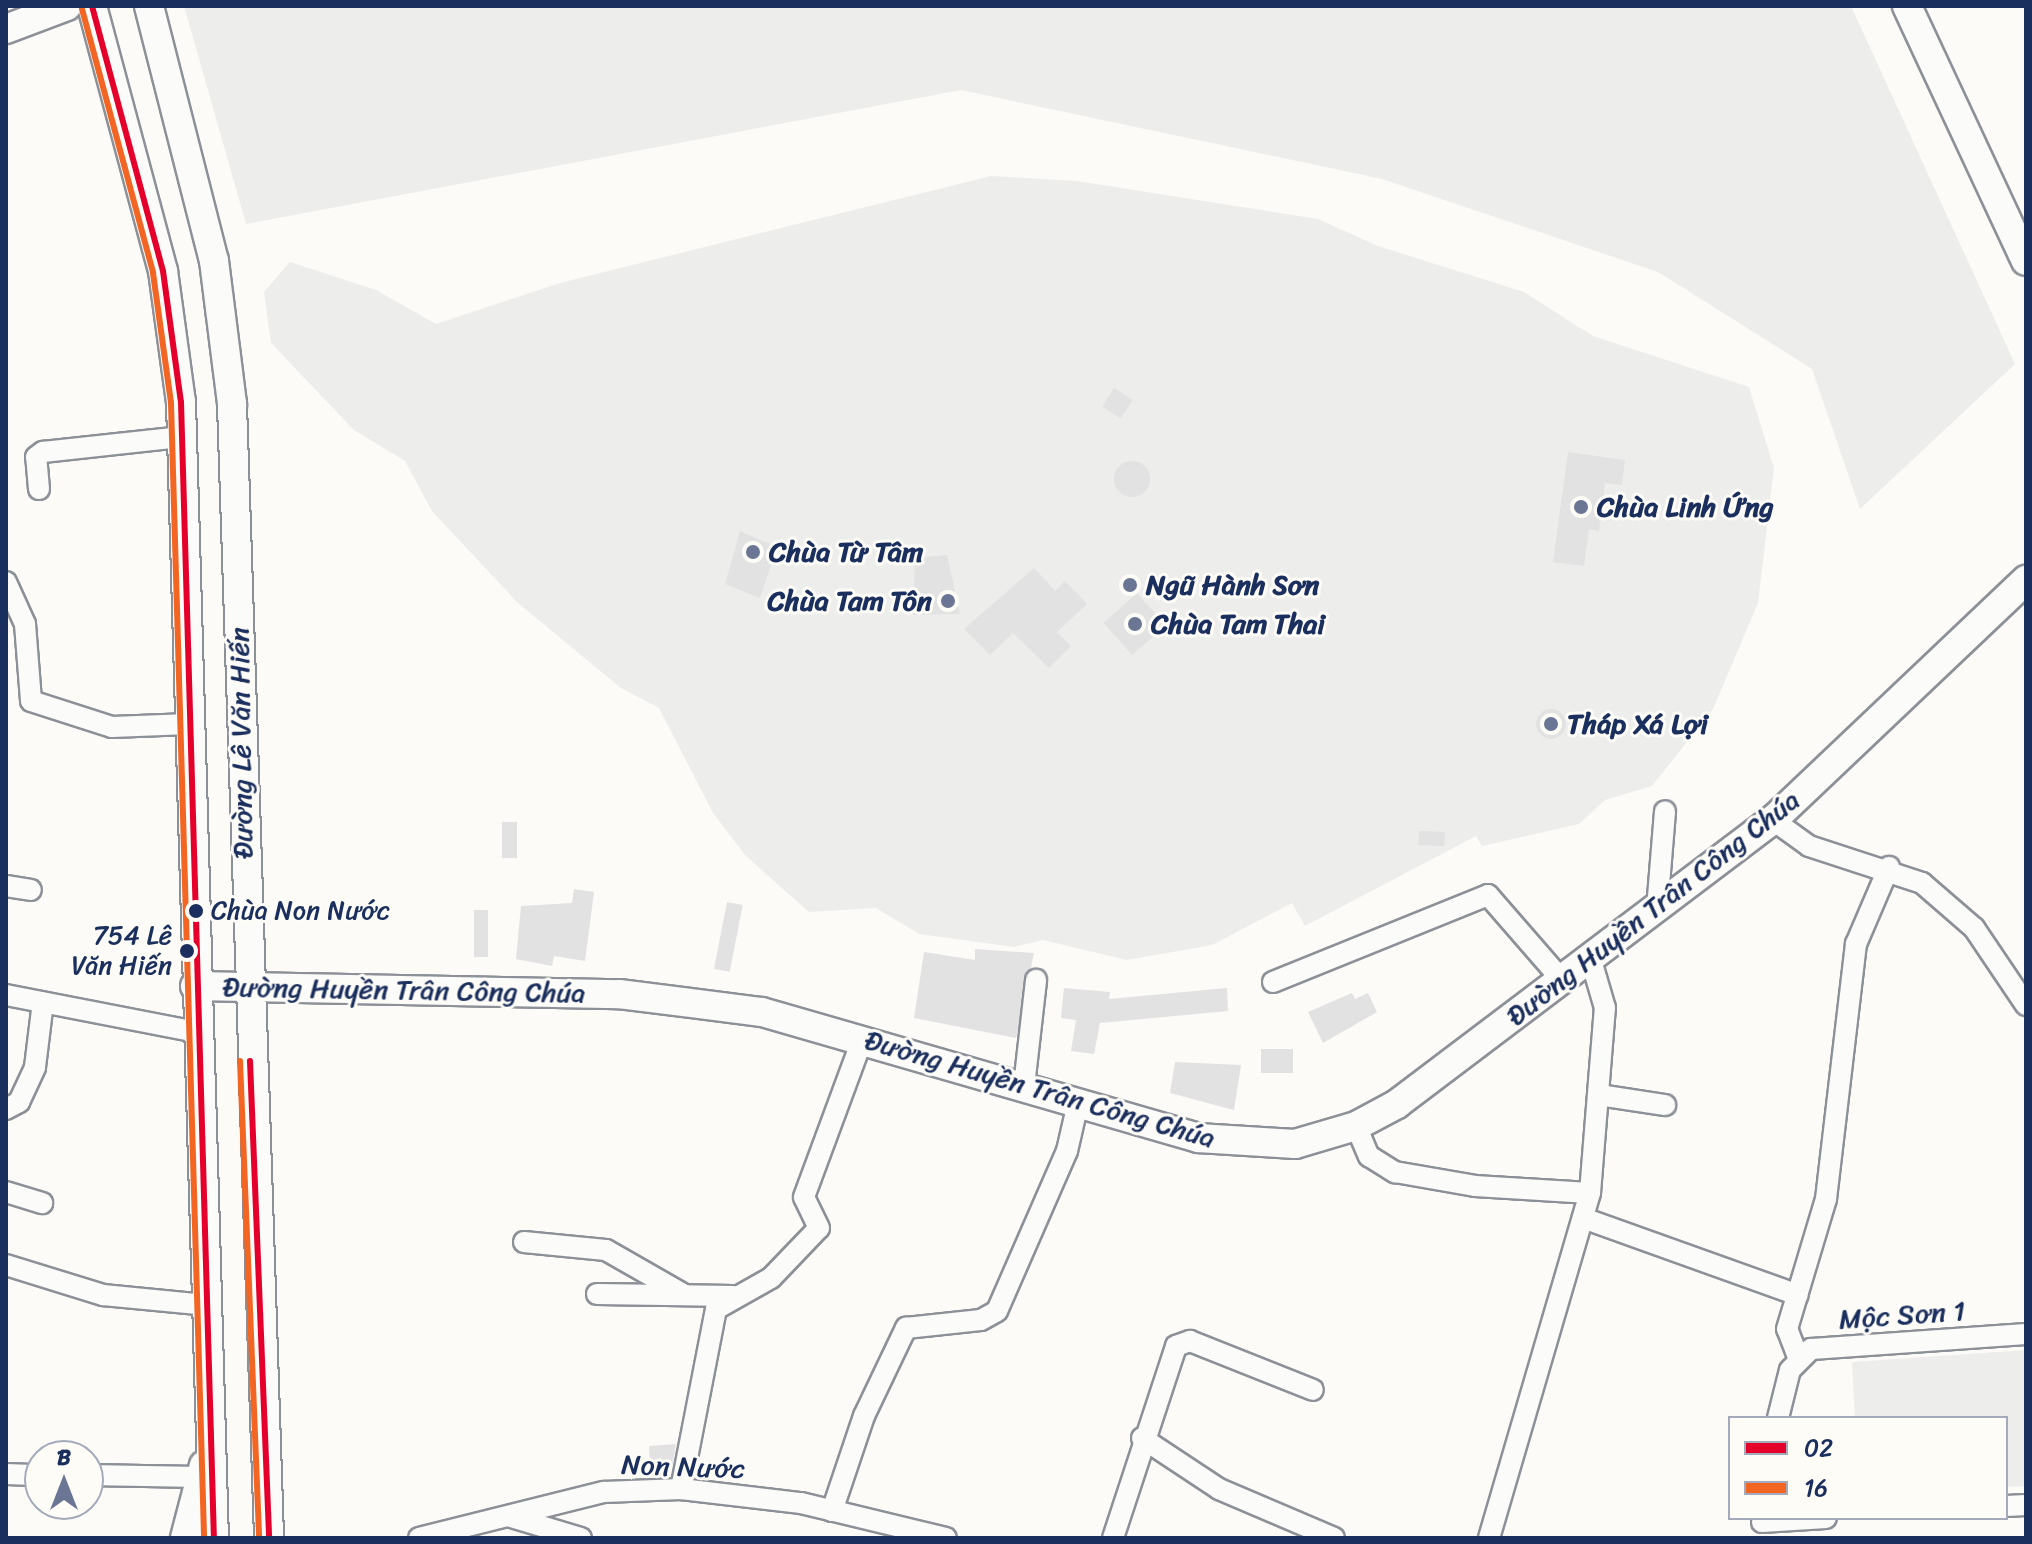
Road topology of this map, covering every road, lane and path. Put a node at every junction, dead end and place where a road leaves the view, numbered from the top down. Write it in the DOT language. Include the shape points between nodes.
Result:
graph roads {
  1 [pos="67,6"];
  2 [pos="92,6"];
  3 [pos="149,6"];
  4 [pos="1907,6"];
  5 [pos="6,29"];
  6 [pos="2026,261"];
  7 [pos="182,437"];
  8 [pos="39,489"];
  9 [pos="2026,580"];
  10 [pos="6,582"];
  11 [pos="28,656"];
  12 [pos="6,659"];
  13 [pos="189,724"];
  14 [pos="1665,811"];
  15 [pos="1773,820"];
  16 [pos="1889,867"];
  17 [pos="6,886"];
  18 [pos="31,890"];
  19 [pos="1657,909"];
  20 [pos="1591,960"];
  21 [pos="1036,980"];
  22 [pos="1562,980"];
  23 [pos="1273,982"];
  24 [pos="248,985"];
  25 [pos="195,986"];
  26 [pos="6,995"];
  27 [pos="43,1002"];
  28 [pos="2026,1005"];
  29 [pos="196,1032"];
  30 [pos="862,1040"];
  31 [pos="1024,1086"];
  32 [pos="1599,1095"];
  33 [pos="1078,1103"];
  34 [pos="1665,1105"];
  35 [pos="6,1109"];
  36 [pos="1356,1126"];
  37 [pos="6,1192"];
  38 [pos="1590,1193"];
  39 [pos="42,1203"];
  40 [pos="1583,1218"];
  41 [pos="524,1242"];
  42 [pos="6,1265"];
  43 [pos="597,1294"];
  44 [pos="685,1295"];
  45 [pos="1798,1295"];
  46 [pos="734,1296"];
  47 [pos="206,1305"];
  48 [pos="2026,1334"];
  49 [pos="1794,1363"];
  50 [pos="1313,1390"];
  51 [pos="1779,1416"];
  52 [pos="1142,1438"];
  53 [pos="210,1446"];
  54 [pos="104,1475"];
  55 [pos="200,1477"];
  56 [pos="681,1489"];
  57 [pos="832,1511"];
  58 [pos="511,1517"];
  59 [pos="1810,1520"];
  60 [pos="1762,1526"];
  61 [pos="185,1538"];
  62 [pos="214,1538"];
  63 [pos="269,1538"];
  64 [pos="419,1538"];
  65 [pos="581,1538"];
  66 [pos="946,1538"];
  67 [pos="1113,1538"];
  68 [pos="1334,1538"];
  69 [pos="1489,1538"];
  1 -- 5 [label="main road"];
  2 -- 7 [label="main road, Đường Lê Văn Hiến" via="163,271"];
  3 -- 24 [label="main road, Đường Lê Văn Hiến" via="214,261 232,404"];
  4 -- 6 [label="main road"];
  7 -- 8 [label="street" via="43,452 36,457"];
  7 -- 13 [label="main road, Đường Lê Văn Hiến"];
  9 -- 15 [label="main road, Đường Huyền Trân Công Chúa"];
  10 -- 11 [label="street" via="25,624"];
  11 -- 12 [label="street"];
  11 -- 13 [label="street" via="31,701 112,727"];
  13 -- 25 [label="main road, Đường Lê Văn Hiến"];
  14 -- 19 [label="street"];
  15 -- 16 [label="street" via="1809,846"];
  15 -- 19 [label="main road, Đường Huyền Trân Công Chúa"];
  16 -- 28 [label="street" via="1922,883 1974,928"];
  16 -- 45 [label="street" via="1856,944 1826,1199"];
  17 -- 18 [label="street"];
  19 -- 20 [label="main road, Đường Huyền Trân Công Chúa"];
  20 -- 22 [label="main road, Đường Huyền Trân Công Chúa"];
  20 -- 32 [label="street" via="1605,1008"];
  21 -- 31 [label="street"];
  22 -- 23 [label="street" via="1488,895"];
  22 -- 36 [label="main road, Đường Huyền Trân Công Chúa" via="1397,1104"];
  24 -- 25 [label="main road, Đường Huyền Trân Công Chúa"];
  24 -- 30 [label="main road, Đường Huyền Trân Công Chúa" via="619,994 762,1012"];
  24 -- 63 [label="main road, Đường Lê Văn Hiến"];
  25 -- 29 [label="main road, Đường Lê Văn Hiến"];
  26 -- 27 [label="street"];
  27 -- 29 [label="street"];
  27 -- 35 [label="street" via="35,1067 19,1102"];
  29 -- 47 [label="main road, Đường Lê Văn Hiến"];
  30 -- 31 [label="main road, Đường Huyền Trân Công Chúa"];
  30 -- 46 [label="street" via="804,1197 819,1228 771,1278"];
  31 -- 33 [label="main road, Đường Huyền Trân Công Chúa"];
  32 -- 34 [label="street"];
  32 -- 38 [label="street"];
  33 -- 36 [label="main road, Đường Huyền Trân Công Chúa" via="1236,1143 1295,1144"];
  33 -- 57 [label="street" via="1067,1151 997,1311 981,1320 906,1328 864,1416"];
  36 -- 38 [label="street" via="1369,1156 1395,1172 1475,1186"];
  37 -- 39 [label="street"];
  38 -- 40 [label="street"];
  40 -- 45 [label="street"];
  40 -- 69 [label="street"];
  41 -- 44 [label="street" via="606,1250"];
  42 -- 47 [label="street" via="103,1295"];
  43 -- 44 [label="street"];
  44 -- 46 [label="street"];
  45 -- 49 [label="street" via="1787,1329"];
  46 -- 56 [label="street" via="716,1309"];
  47 -- 53 [label="main road, Đường Lê Văn Hiến"];
  48 -- 49 [label="street, Mộc Sơn 1" via="1811,1349"];
  49 -- 51 [label="street"];
  50 -- 52 [label="street" via="1182,1342"];
  52 -- 67 [label="street"];
  52 -- 68 [label="street" via="1219,1489"];
  53 -- 55 [label="main road"];
  53 -- 62 [label="main road, Đường Lê Văn Hiến"];
  54 -- 55 [label="street"];
  55 -- 61 [label="main road"];
  56 -- 57 [label="street, Non Nước"];
  56 -- 58 [label="street, Non Nước" via="604,1492"];
  57 -- 66 [label="street, Non Nước"];
  58 -- 64 [label="street, Non Nước"];
  58 -- 65 [label="street"];
  59 -- 60 [label="street"];
}
